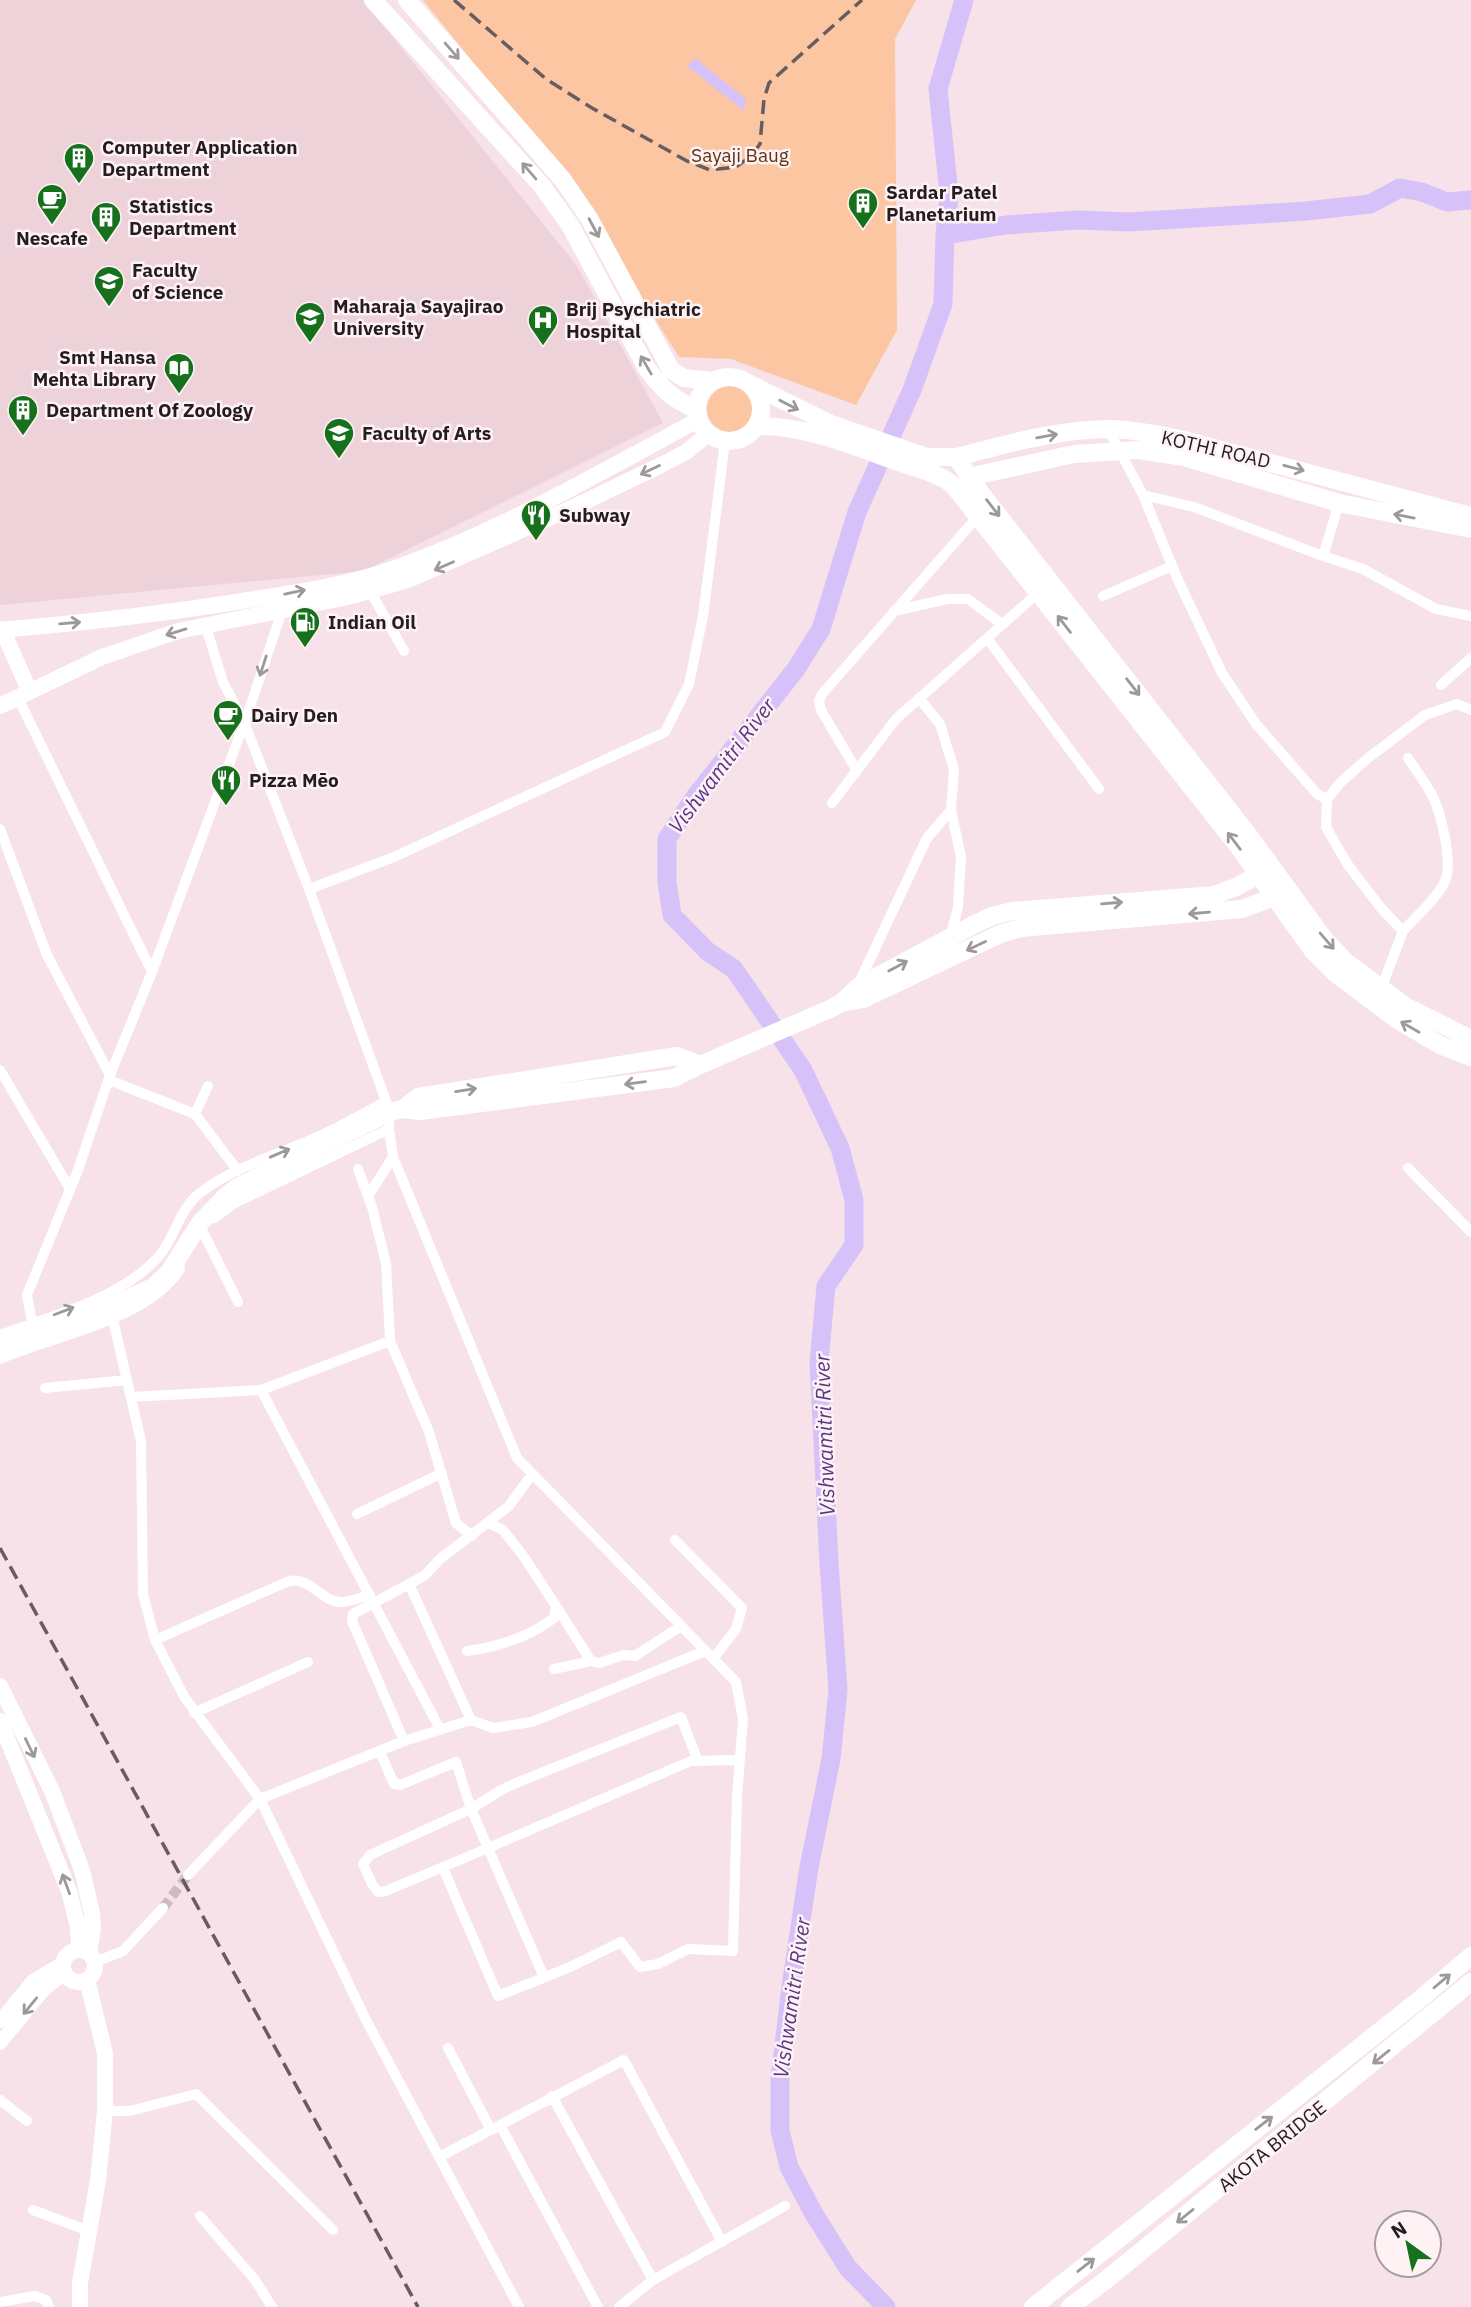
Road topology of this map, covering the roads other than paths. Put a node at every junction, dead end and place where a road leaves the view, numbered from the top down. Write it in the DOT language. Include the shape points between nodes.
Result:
graph roads {
  1 [pos="373,0"];
  2 [pos="407,0"];
  3 [pos="712,381"];
  4 [pos="748,383"];
  5 [pos="707,426"];
  6 [pos="756,426"];
  7 [pos="1108,429"];
  8 [pos="829,430"];
  9 [pos="1118,451"];
  10 [pos="956,457"];
  11 [pos="928,462"];
  12 [pos="969,477"];
  13 [pos="949,482"];
  14 [pos="1143,495"];
  15 [pos="1339,503"];
  16 [pos="979,515"];
  17 [pos="1469,518"];
  18 [pos="1323,556"];
  19 [pos="1172,566"];
  20 [pos="370,592"];
  21 [pos="1039,592"];
  22 [pos="1103,596"];
  23 [pos="282,611"];
  24 [pos="894,611"];
  25 [pos="1471,616"];
  26 [pos="205,624"];
  27 [pos="1002,624"];
  28 [pos="1,629"];
  29 [pos="987,638"];
  30 [pos="404,651"];
  31 [pos="1471,658"];
  32 [pos="1440,685"];
  33 [pos="24,695"];
  34 [pos="919,698"];
  35 [pos="0,706"];
  36 [pos="1471,710"];
  37 [pos="244,722"];
  38 [pos="1408,758"];
  39 [pos="857,771"];
  40 [pos="1099,789"];
  41 [pos="1327,799"];
  42 [pos="832,803"];
  43 [pos="951,810"];
  44 [pos="0,829"];
  45 [pos="1265,871"];
  46 [pos="309,889"];
  47 [pos="1280,892"];
  48 [pos="1403,931"];
  49 [pos="950,938"];
  50 [pos="152,972"];
  51 [pos="856,989"];
  52 [pos="1381,989"];
  53 [pos="835,1006"];
  54 [pos="1471,1039"];
  55 [pos="1471,1057"];
  56 [pos="0,1070"];
  57 [pos="109,1077"];
  58 [pos="208,1086"];
  59 [pos="392,1113"];
  60 [pos="195,1114"];
  61 [pos="393,1157"];
  62 [pos="1408,1168"];
  63 [pos="358,1169"];
  64 [pos="238,1171"];
  65 [pos="70,1189"];
  66 [pos="368,1196"];
  67 [pos="203,1232"];
  68 [pos="1471,1232"];
  69 [pos="107,1294"];
  70 [pos="239,1302"];
  71 [pos="113,1318"];
  72 [pos="32,1323"];
  73 [pos="0,1335"];
  74 [pos="390,1341"];
  75 [pos="0,1347"];
  76 [pos="0,1359"];
  77 [pos="127,1380"];
  78 [pos="45,1388"];
  79 [pos="261,1390"];
  80 [pos="131,1397"];
  81 [pos="442,1473"];
  82 [pos="532,1474"];
  83 [pos="356,1514"];
  84 [pos="488,1523"];
  85 [pos="472,1536"];
  86 [pos="675,1540"];
  87 [pos="409,1584"];
  88 [pos="371,1598"];
  89 [pos="556,1606"];
  90 [pos="681,1626"];
  91 [pos="155,1640"];
  92 [pos="467,1651"];
  93 [pos="709,1655"];
  94 [pos="591,1661"];
  95 [pos="308,1662"];
  96 [pos="554,1669"];
  97 [pos="0,1686"];
  98 [pos="194,1713"];
  99 [pos="471,1720"];
  100 [pos="0,1721"];
  101 [pos="440,1729"];
  102 [pos="404,1741"];
  103 [pos="380,1752"];
  104 [pos="739,1760"];
  105 [pos="698,1761"];
  106 [pos="260,1799"];
  107 [pos="471,1809"];
  108 [pos="488,1848"];
  109 [pos="443,1868"];
  110 [pos="188,1875"];
  111 [pos="163,1908"];
  112 [pos="87,1955"];
  113 [pos="1471,1956"];
  114 [pos="64,1968"];
  115 [pos="544,1977"];
  116 [pos="87,1980"];
  117 [pos="1471,1982"];
  118 [pos="0,2021"];
  119 [pos="0,2043"];
  120 [pos="449,2048"];
  121 [pos="552,2096"];
  122 [pos="0,2101"];
  123 [pos="106,2111"];
  124 [pos="27,2121"];
  125 [pos="495,2127"];
  126 [pos="439,2157"];
  127 [pos="785,2206"];
  128 [pos="33,2210"];
  129 [pos="200,2216"];
  130 [pos="333,2230"];
  131 [pos="89,2231"];
  132 [pos="722,2242"];
  133 [pos="653,2280"];
  134 [pos="0,2302"];
  135 [pos="49,2307"];
  136 [pos="80,2307"];
  137 [pos="272,2307"];
  138 [pos="519,2307"];
  139 [pos="598,2307"];
  140 [pos="619,2307"];
  141 [pos="1033,2307"];
  142 [pos="1070,2307"];
  5 -- 1 [label="main road, one-way" via="646,367 570,225 542,186"];
  2 -- 3 [label="main road, one-way" via="563,180 589,218 671,370 684,378"];
  3 -- 4 [label="main road" via="732,377"];
  3 -- 5 [label="main road" via="698,398"];
  4 -- 6 [label="main road" via="759,398"];
  4 -- 8 [label="main road, one-way"];
  5 -- 6 [label="main road" via="743,438"];
  5 -- 20 [label="main road, one-way" via="686,452 427,573"];
  28 -- 5 [label="main road, one-way" via="151,615 285,595 399,567"];
  5 -- 46 [label="street" via="703,616 688,684 665,732 394,857"];
  6 -- 8 [label="main road"];
  7 -- 9 [label="street"];
  10 -- 7 [label="main road, KOTHI ROAD, one-way" via="1051,434"];
  7 -- 17 [label="main road, KOTHI ROAD, one-way" via="1180,439"];
  8 -- 11 [label="main road"];
  9 -- 12 [label="main road, KOTHI ROAD" via="1042,459"];
  9 -- 14 [label="street"];
  9 -- 15 [label="main road, KOTHI ROAD" via="1184,457"];
  10 -- 11 [label="main road, KOTHI ROAD"];
  10 -- 12 [label="main road"];
  11 -- 13 [label="main road"];
  12 -- 13 [label="main road, KOTHI ROAD"];
  12 -- 45 [label="main road, one-way"];
  13 -- 16 [label="main road"];
  14 -- 18 [label="street" via="1194,507"];
  14 -- 19 [label="street"];
  17 -- 15 [label="main road, KOTHI ROAD, one-way"];
  15 -- 18 [label="street"];
  16 -- 21 [label="main road"];
  16 -- 24 [label="street"];
  18 -- 25 [label="street" via="1363,569 1436,609"];
  19 -- 22 [label="street"];
  19 -- 41 [label="street" via="1222,673 1249,714 1317,794"];
  20 -- 23 [label="main road"];
  20 -- 30 [label="street"];
  21 -- 27 [label="street"];
  45 -- 21 [label="main road, one-way"];
  23 -- 26 [label="main road"];
  23 -- 37 [label="street, one-way"];
  24 -- 27 [label="street" via="968,599"];
  24 -- 39 [label="street" via="819,701"];
  26 -- 33 [label="main road, one-way" via="102,657"];
  26 -- 37 [label="street" via="223,682"];
  27 -- 29 [label="street"];
  28 -- 33 [label="main road"];
  29 -- 34 [label="street"];
  29 -- 40 [label="street"];
  31 -- 32 [label="street"];
  33 -- 35 [label="main road"];
  33 -- 50 [label="street"];
  34 -- 39 [label="street" via="896,719"];
  34 -- 43 [label="street" via="940,724 954,769"];
  36 -- 41 [label="street" via="1457,704 1425,715 1368,758"];
  37 -- 46 [label="street"];
  37 -- 50 [label="street"];
  38 -- 48 [label="street" via="1432,796 1447,867 1445,881"];
  39 -- 42 [label="street"];
  41 -- 48 [label="street" via="1326,827 1348,865"];
  43 -- 49 [label="street" via="961,857 958,907"];
  43 -- 51 [label="street" via="927,838"];
  44 -- 57 [label="street" via="47,955"];
  45 -- 47 [label="main road"];
  49 -- 45 [label="main road, one-way" via="1012,911 1214,895"];
  46 -- 59 [label="street"];
  47 -- 52 [label="main road, one-way" via="1346,962"];
  47 -- 53 [label="main road, one-way" via="1242,909 1021,928 863,999"];
  55 -- 47 [label="main road, one-way" via="1432,1040 1362,995 1313,951"];
  48 -- 52 [label="street"];
  51 -- 49 [label="main road, one-way"];
  50 -- 57 [label="street"];
  51 -- 53 [label="main road"];
  52 -- 54 [label="main road"];
  53 -- 59 [label="main road" via="707,1062 677,1056 418,1097"];
  56 -- 65 [label="street"];
  57 -- 60 [label="street"];
  57 -- 65 [label="street"];
  58 -- 60 [label="street"];
  59 -- 61 [label="street"];
  64 -- 59 [label="street, one-way" via="317,1137"];
  59 -- 67 [label="street" via="235,1203"];
  59 -- 75 [label="main road" via="225,1196 153,1287"];
  60 -- 64 [label="street"];
  61 -- 66 [label="street"];
  61 -- 82 [label="street" via="517,1458"];
  62 -- 68 [label="street"];
  63 -- 66 [label="street"];
  64 -- 69 [label="street" via="199,1194 181,1216 162,1253 138,1277"];
  65 -- 72 [label="street" via="27,1295"];
  66 -- 74 [label="street" via="386,1263"];
  67 -- 70 [label="street"];
  67 -- 71 [label="street" via="172,1282 145,1303"];
  69 -- 71 [label="street"];
  72 -- 69 [label="street, one-way"];
  71 -- 76 [label="street"];
  71 -- 77 [label="street"];
  72 -- 73 [label="street"];
  74 -- 79 [label="street"];
  74 -- 81 [label="street"];
  77 -- 78 [label="street"];
  77 -- 80 [label="street"];
  79 -- 80 [label="street"];
  79 -- 88 [label="street"];
  80 -- 91 [label="street" via="141,1441 143,1594"];
  81 -- 83 [label="street"];
  81 -- 85 [label="street" via="456,1523"];
  82 -- 84 [label="street" via="509,1506"];
  82 -- 90 [label="street"];
  84 -- 85 [label="street"];
  84 -- 89 [label="street" via="503,1530"];
  85 -- 87 [label="street"];
  86 -- 93 [label="street" via="743,1608 736,1629"];
  87 -- 88 [label="street"];
  87 -- 99 [label="street"];
  88 -- 91 [label="street" via="333,1601 308,1584 289,1581"];
  88 -- 101 [label="street"];
  88 -- 102 [label="street" via="353,1614 352,1621"];
  89 -- 92 [label="street" via="554,1618 541,1627 493,1648"];
  89 -- 94 [label="street"];
  90 -- 93 [label="street"];
  90 -- 94 [label="street" via="635,1656"];
  91 -- 98 [label="street"];
  93 -- 99 [label="street" via="532,1722 493,1728"];
  93 -- 104 [label="street" via="736,1682 743,1719"];
  94 -- 96 [label="street"];
  95 -- 98 [label="street"];
  97 -- 112 [label="main road, one-way" via="52,1791 82,1870 92,1920"];
  98 -- 106 [label="street"];
  99 -- 101 [label="street"];
  112 -- 100 [label="main road, one-way" via="69,1891"];
  101 -- 102 [label="street"];
  102 -- 103 [label="street"];
  103 -- 106 [label="street"];
  103 -- 107 [label="street" via="394,1784 456,1762"];
  104 -- 105 [label="street"];
  104 -- 115 [label="street" via="733,1951 688,1949 640,1967 621,1942"];
  105 -- 107 [label="street" via="681,1717 501,1790"];
  105 -- 108 [label="street"];
  106 -- 110 [label="street"];
  106 -- 126 [label="street" via="365,2018"];
  107 -- 108 [label="street"];
  107 -- 109 [label="street" via="370,1855 363,1864 378,1892"];
  108 -- 109 [label="street"];
  108 -- 115 [label="street"];
  109 -- 115 [label="street" via="498,1996"];
  111 -- 112 [label="street" via="123,1951"];
  112 -- 114 [label="main road" via="69,1954"];
  112 -- 116 [label="main road" via="94,1972"];
  141 -- 113 [label="main road, one-way"];
  114 -- 116 [label="main road" via="72,1981"];
  114 -- 118 [label="street" via="33,1981"];
  114 -- 119 [label="street, one-way"];
  116 -- 123 [label="main road" via="105,2053"];
  117 -- 142 [label="main road, AKOTA BRIDGE, one-way"];
  120 -- 125 [label="street"];
  121 -- 125 [label="street"];
  121 -- 132 [label="street" via="624,2060"];
  121 -- 133 [label="street"];
  122 -- 124 [label="street"];
  123 -- 130 [label="street" via="130,2111 196,2094"];
  123 -- 131 [label="main road"];
  125 -- 126 [label="street"];
  125 -- 139 [label="street"];
  126 -- 138 [label="street"];
  127 -- 132 [label="street"];
  128 -- 131 [label="street"];
  129 -- 137 [label="street"];
  131 -- 136 [label="main road"];
  132 -- 133 [label="street"];
  133 -- 140 [label="street"];
  134 -- 135 [label="street" via="35,2296 46,2300"];
}
